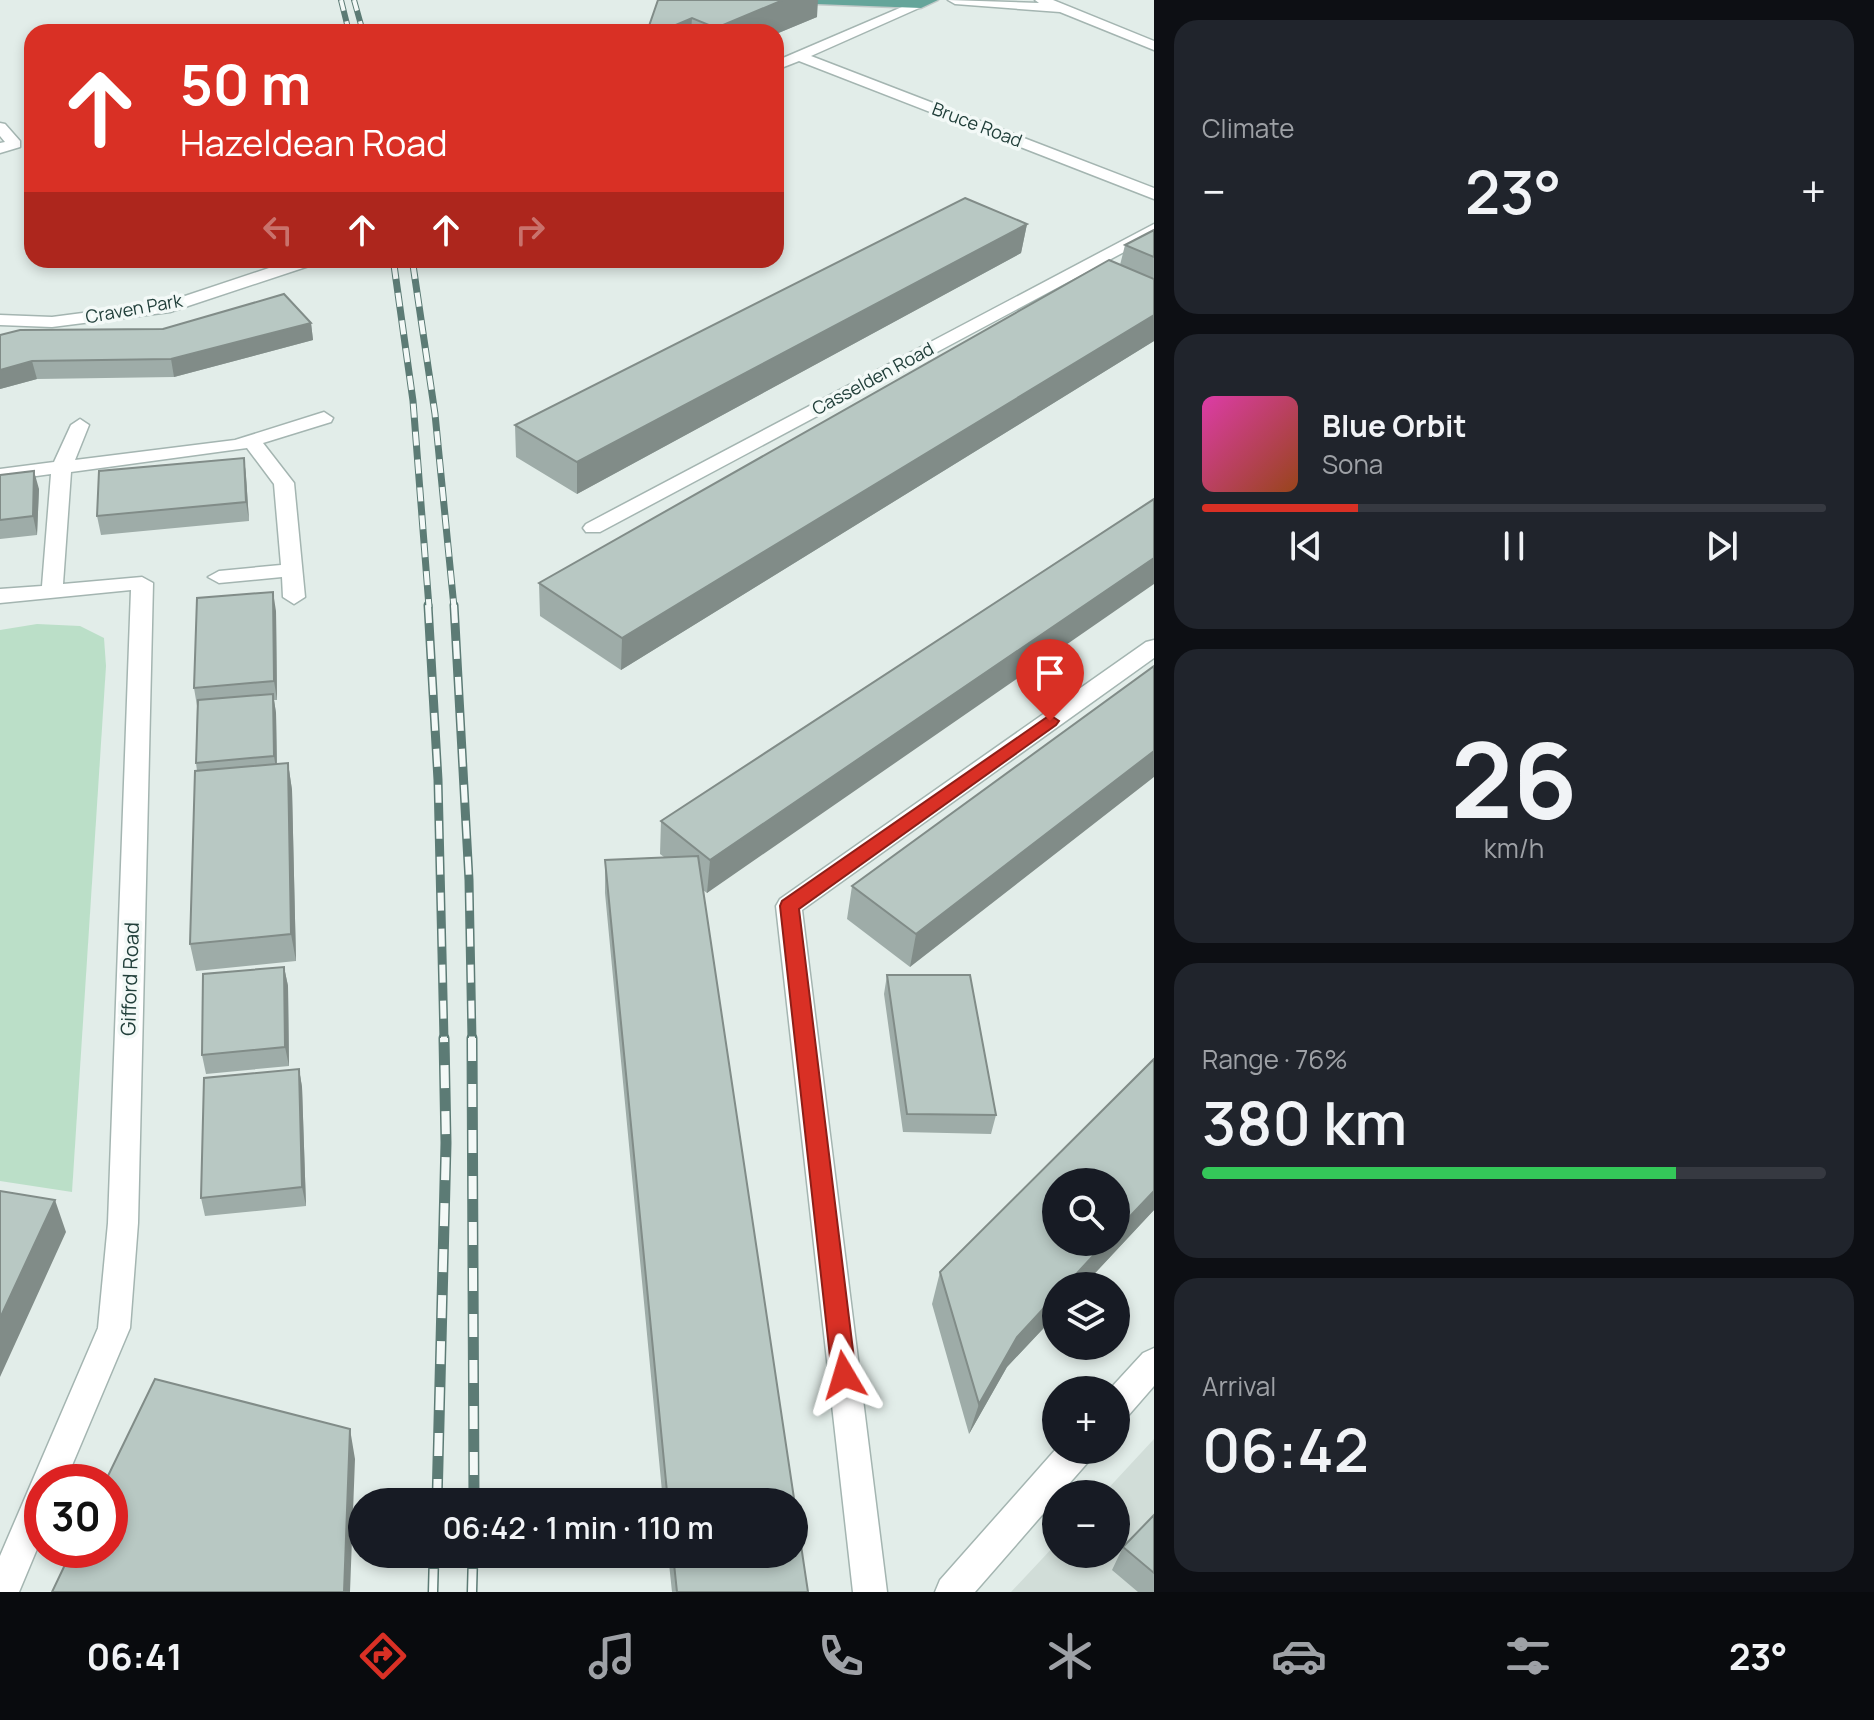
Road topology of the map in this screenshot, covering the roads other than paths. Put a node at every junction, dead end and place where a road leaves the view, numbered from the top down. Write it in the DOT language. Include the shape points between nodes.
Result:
graph roads {
  1 [pos="817,0"];
  2 [pos="955,0"];
  3 [pos="1042,0"];
  4 [pos="926,2"];
  5 [pos="1070,4"];
  6 [pos="1154,44"];
  7 [pos="800,57"];
  8 [pos="784,63"];
  9 [pos="0,127"];
  10 [pos="7,146"];
  11 [pos="1154,194"];
  12 [pos="1154,229"];
  13 [pos="285,268"];
  14 [pos="6,323"];
  15 [pos="324,418"];
  16 [pos="80,425"];
  17 [pos="251,441"];
  18 [pos="61,469"];
  19 [pos="0,475"];
  20 [pos="593,528"];
  21 [pos="292,570"];
  22 [pos="219,577"];
  23 [pos="52,590"];
  24 [pos="11,594"];
  25 [pos="294,597"];
  26 [pos="1154,647"];
  27 [pos="1154,1363"];
  28 [pos="1130,1390"];
  29 [pos="56,1464"];
  30 [pos="1065,1464"];
  31 [pos="24,1540"];
  32 [pos="2,1592"];
  33 [pos="870,1592"];
  34 [pos="952,1592"];
  1 -- 4 [label="main road"];
  2 -- 5 [label="street"];
  3 -- 5 [label="street"];
  4 -- 7 [label="street"];
  5 -- 6 [label="street"];
  7 -- 8 [label="street"];
  7 -- 11 [label="street, Bruce Road"];
  9 -- 10 [label="street"];
  12 -- 20 [label="street, Casselden Road"];
  13 -- 14 [label="street, Craven Park" via="170,307"];
  15 -- 17 [label="street"];
  16 -- 18 [label="street"];
  17 -- 18 [label="street"];
  17 -- 21 [label="street" via="284,483"];
  18 -- 19 [label="street"];
  18 -- 23 [label="street"];
  21 -- 22 [label="street"];
  21 -- 25 [label="street"];
  23 -- 24 [label="street, Gifford Road"];
  23 -- 29 [label="street, Gifford Road" via="142,583 124,1208 114,1328"];
  26 -- 33 [label="street" via="789,906"];
  27 -- 28 [label="street"];
  30 -- 34 [label="street"];
  31 -- 32 [label="street"];
}
